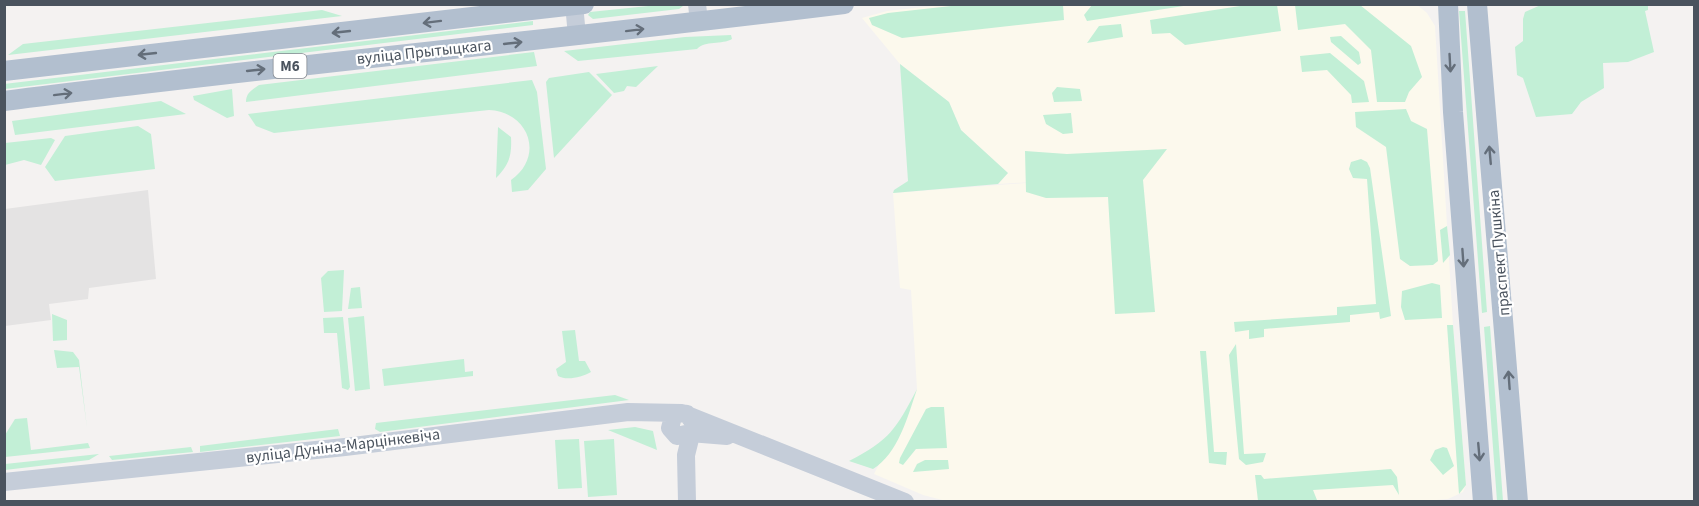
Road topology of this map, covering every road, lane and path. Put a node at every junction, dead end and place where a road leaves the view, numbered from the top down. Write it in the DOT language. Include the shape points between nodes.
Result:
graph roads {
  1 [pos="844,4"];
  2 [pos="1448,4"];
  3 [pos="1477,4"];
  4 [pos="577,5"];
  5 [pos="698,14"];
  6 [pos="577,36"];
  7 [pos="4,71"];
  8 [pos="4,101"];
  9 [pos="628,412"];
  10 [pos="687,421"];
  11 [pos="672,431"];
  12 [pos="4,482"];
  13 [pos="685,482"];
  14 [pos="687,501"];
  15 [pos="905,501"];
  16 [pos="1483,501"];
  17 [pos="1518,501"];
  1 -- 5 [label="main road, вуліца Прытыцкага / М6"];
  2 -- 16 [label="main road, one-way"];
  17 -- 3 [label="main road, праспект Пушкіна, one-way"];
  4 -- 6 [label="street"];
  4 -- 7 [label="main road, вуліца Прытыцкага / М6, one-way"];
  6 -- 5 [label="main road, вуліца Прытыцкага / М6, one-way"];
  8 -- 6 [label="main road, вуліца Прытыцкага / М6, one-way"];
  9 -- 10 [label="street, вуліца Дуніна-Марцінкевіча"];
  9 -- 11 [label="street" via="661,422"];
  9 -- 12 [label="street, вуліца Дуніна-Марцінкевіча" via="345,447"];
  10 -- 11 [label="street" via="681,436"];
  10 -- 13 [label="street"];
  10 -- 15 [label="street" via="772,448"];
  11 -- 13 [label="street"];
  13 -- 14 [label="street"];
}
